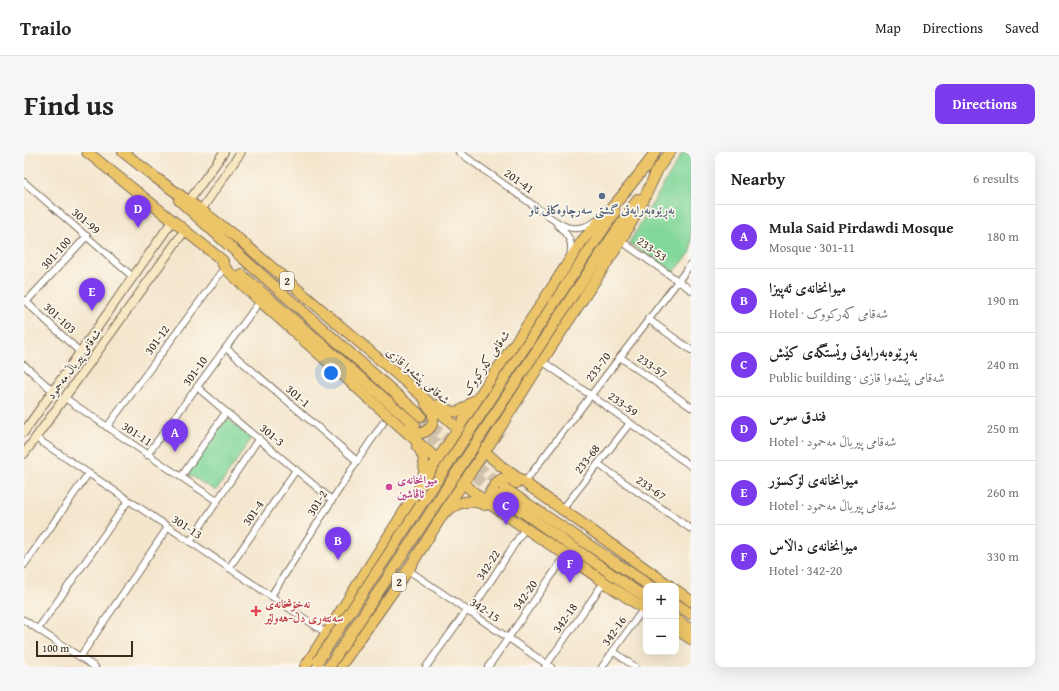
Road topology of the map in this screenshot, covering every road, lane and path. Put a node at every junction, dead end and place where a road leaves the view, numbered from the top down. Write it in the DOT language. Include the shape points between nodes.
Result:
graph roads {
  1 [pos="87,152"];
  2 [pos="124,152"];
  3 [pos="225,152"];
  4 [pos="459,152"];
  5 [pos="655,152"];
  6 [pos="670,152"];
  7 [pos="239,155"];
  8 [pos="648,163"];
  9 [pos="658,169"];
  10 [pos="156,178"];
  11 [pos="25,185"];
  12 [pos="189,201"];
  13 [pos="201,210"];
  14 [pos="608,212"];
  15 [pos="547,215"];
  16 [pos="173,220"];
  17 [pos="185,230"];
  18 [pos="87,236"];
  19 [pos="621,241"];
  20 [pos="154,248"];
  21 [pos="166,257"];
  22 [pos="219,258"];
  23 [pos="691,264"];
  24 [pos="566,265"];
  25 [pos="225,267"];
  26 [pos="133,277"];
  27 [pos="677,281"];
  28 [pos="691,290"];
  29 [pos="25,301"];
  30 [pos="260,301"];
  31 [pos="648,319"];
  32 [pos="226,348"];
  33 [pos="691,350"];
  34 [pos="80,352"];
  35 [pos="620,357"];
  36 [pos="542,360"];
  37 [pos="24,365"];
  38 [pos="494,375"];
  39 [pos="197,386"];
  40 [pos="414,390"];
  41 [pos="53,391"];
  42 [pos="482,392"];
  43 [pos="591,395"];
  44 [pos="65,398"];
  45 [pos="513,406"];
  46 [pos="691,407"];
  47 [pos="226,412"];
  48 [pos="386,420"];
  49 [pos="630,423"];
  50 [pos="107,427"];
  51 [pos="25,430"];
  52 [pos="404,431"];
  53 [pos="459,434"];
  54 [pos="36,438"];
  55 [pos="258,438"];
  56 [pos="493,439"];
  57 [pos="482,452"];
  58 [pos="24,454"];
  59 [pos="148,454"];
  60 [pos="462,456"];
  61 [pos="440,459"];
  62 [pos="357,460"];
  63 [pos="598,464"];
  64 [pos="501,466"];
  65 [pos="691,466"];
  66 [pos="296,470"];
  67 [pos="88,474"];
  68 [pos="181,477"];
  69 [pos="463,478"];
  70 [pos="423,482"];
  71 [pos="524,483"];
  72 [pos="217,500"];
  73 [pos="332,500"];
  74 [pos="128,501"];
  75 [pos="559,508"];
  76 [pos="404,511"];
  77 [pos="500,512"];
  78 [pos="442,516"];
  79 [pos="510,518"];
  80 [pos="168,527"];
  81 [pos="525,528"];
  82 [pos="434,529"];
  83 [pos="691,529"];
  84 [pos="190,542"];
  85 [pos="566,555"];
  86 [pos="24,565"];
  87 [pos="229,568"];
  88 [pos="408,570"];
  89 [pos="604,582"];
  90 [pos="645,583"];
  91 [pos="666,583"];
  92 [pos="679,592"];
  93 [pos="271,596"];
  94 [pos="691,601"];
  95 [pos="643,603"];
  96 [pos="643,604"];
  97 [pos="679,606"];
  98 [pos="643,608"];
  99 [pos="468,612"];
  100 [pos="691,614"];
  101 [pos="24,620"];
  102 [pos="679,621"];
  103 [pos="38,629"];
  104 [pos="691,630"];
  105 [pos="679,631"];
  106 [pos="326,633"];
  107 [pos="508,638"];
  108 [pos="691,639"];
  109 [pos="613,652"];
  110 [pos="80,657"];
  111 [pos="316,664"];
  112 [pos="547,666"];
  113 [pos="95,667"];
  114 [pos="305,667"];
  115 [pos="329,667"];
  116 [pos="340,667"];
  117 [pos="426,667"];
  118 [pos="488,667"];
  119 [pos="602,667"];
  120 [pos="635,667"];
  1 -- 16 [label="highway, شەقامی پێشەوا قازی"];
  2 -- 10 [label="highway, شەقامی پێشەوا قازی / 2"];
  3 -- 7 [label="main road" via="232,157"];
  3 -- 12 [label="main road"];
  4 -- 15 [label="street, 201-41"];
  5 -- 8 [label="highway, شەقامی کەرکووک"];
  6 -- 9 [label="highway"];
  7 -- 13 [label="main road"];
  8 -- 14 [label="highway, شەقامی کەرکووک"];
  8 -- 111 [label="highway, شەقامی کەرکووک, bridge"];
  9 -- 19 [label="highway"];
  9 -- 60 [label="highway, bridge"];
  10 -- 12 [label="highway, شەقامی پێشەوا قازی / 2"];
  10 -- 22 [label="highway, شەقامی پێشەوا قازی" via="418,420"];
  11 -- 18 [label="street, 301-99"];
  12 -- 13 [label="highway, شەقامی پێشەوا قازی / 2"];
  13 -- 40 [label="highway, شەقامی پێشەوا قازی / 2" via="240,240"];
  14 -- 15 [label="street, 201-41" via="592,224 579,228 567,227"];
  14 -- 24 [label="highway, شەقامی کەرکووک" via="582,241"];
  15 -- 24 [label="street, 201-41" via="571,241"];
  16 -- 17 [label="highway, شەقامی پێشەوا قازی"];
  16 -- 20 [label="main road, شەقامی پیرباڵ مەحمود"];
  17 -- 21 [label="main road, شەقامی پیرباڵ مەحمود"];
  17 -- 22 [label="highway, شەقامی پێشەوا قازی"];
  18 -- 26 [label="street, 301-99"];
  18 -- 29 [label="street, 301-100"];
  19 -- 27 [label="street, 233-53"];
  19 -- 36 [label="highway"];
  20 -- 21 [label="main road"];
  20 -- 26 [label="main road, شەقامی پیرباڵ مەحمود"];
  21 -- 44 [label="main road, شەقامی پیرباڵ مەحمود"];
  22 -- 25 [label="highway, شەقامی پێشەوا قازی"];
  23 -- 27 [label="street, 233-70"];
  24 -- 38 [label="highway, شەقامی کەرکووک"];
  25 -- 30 [label="highway, شەقامی پێشەوا قازی"];
  25 -- 50 [label="street, 301-12"];
  26 -- 34 [label="main road, شەقامی پیرباڵ مەحمود"];
  27 -- 28 [label="street, 233-53"];
  27 -- 31 [label="street, 233-70"];
  29 -- 34 [label="street, 301-103"];
  30 -- 32 [label="street, 301-10"];
  30 -- 48 [label="highway, شەقامی پێشەوا قازی"];
  31 -- 33 [label="street"];
  31 -- 35 [label="street, 233-70"];
  32 -- 39 [label="street, 301-10"];
  32 -- 62 [label="street, 301-1"];
  34 -- 41 [label="main road, شەقامی پیرباڵ مەحمود"];
  35 -- 43 [label="street, 233-70"];
  35 -- 46 [label="street, 233-57"];
  36 -- 43 [label="street, 233-59"];
  36 -- 45 [label="highway"];
  37 -- 41 [label="street"];
  38 -- 42 [label="highway, شەقامی کەرکووک"];
  38 -- 45 [label="highway" via="484,394 486,406 498,414 507,412"];
  39 -- 47 [label="street, 301-3"];
  39 -- 59 [label="street, 301-10"];
  40 -- 42 [label="highway" via="453,412 466,408"];
  40 -- 48 [label="highway" via="432,412 433,419 429,428 422,433 412,433"];
  40 -- 53 [label="highway, شەقامی پێشەوا قازی / 2" via="445,417"];
  41 -- 51 [label="main road, شەقامی پیرباڵ مەحمود"];
  42 -- 53 [label="highway, شەقامی کەرکووک"];
  43 -- 49 [label="street, 233-59"];
  43 -- 71 [label="street, 233-70"];
  44 -- 50 [label="street, 301-11"];
  44 -- 54 [label="main road, شەقامی پیرباڵ مەحمود"];
  45 -- 56 [label="highway"];
  47 -- 55 [label="street, 301-3"];
  47 -- 68 [label="street"];
  48 -- 52 [label="highway, شەقامی پێشەوا قازی"];
  48 -- 62 [label="street, 301-2"];
  49 -- 63 [label="street, 233-68"];
  49 -- 65 [label="street, 233-59"];
  50 -- 59 [label="street, 301-11"];
  52 -- 61 [label="highway, شەقامی پێشەوا قازی"];
  52 -- 70 [label="highway" via="424,456"];
  53 -- 57 [label="highway, شەقامی پێشەوا قازی"];
  53 -- 60 [label="highway"];
  53 -- 61 [label="highway"];
  54 -- 58 [label="main road, شەقامی پیرباڵ مەحمود"];
  54 -- 67 [label="street, 301-13"];
  55 -- 66 [label="street, 301-3"];
  55 -- 72 [label="street"];
  56 -- 57 [label="highway"];
  56 -- 64 [label="highway" via="493,457"];
  57 -- 60 [label="highway"];
  57 -- 64 [label="highway"];
  57 -- 69 [label="highway"];
  59 -- 68 [label="street, 301-11"];
  60 -- 61 [label="highway"];
  60 -- 69 [label="highway, 2"];
  60 -- 115 [label="highway, bridge"];
  61 -- 69 [label="highway, شەقامی پێشەوا قازی"];
  61 -- 70 [label="highway"];
  62 -- 73 [label="street, 301-2"];
  63 -- 75 [label="street, 233-68"];
  63 -- 83 [label="street, 233-67"];
  64 -- 71 [label="highway"];
  66 -- 73 [label="street, 301-3"];
  66 -- 87 [label="street, 301-4"];
  67 -- 74 [label="street, 301-13"];
  67 -- 86 [label="street"];
  68 -- 72 [label="street, 301-11"];
  69 -- 77 [label="highway, شەقامی پێشەوا قازی" via="482,499"];
  69 -- 78 [label="highway, 2"];
  70 -- 76 [label="highway"];
  71 -- 75 [label="highway"];
  72 -- 84 [label="street"];
  73 -- 93 [label="street, 301-2"];
  74 -- 80 [label="street, 301-13"];
  74 -- 103 [label="street"];
  75 -- 79 [label="highway" via="509,478 503,478 498,481 490,498"];
  75 -- 91 [label="highway"];
  76 -- 82 [label="highway" via="416,499 426,497 432,500 439,511"];
  76 -- 106 [label="highway"];
  77 -- 78 [label="highway" via="471,501 457,504"];
  77 -- 79 [label="highway, شەقامی پێشەوا قازی"];
  78 -- 82 [label="highway, 2"];
  79 -- 81 [label="highway, شەقامی پێشەوا قازی"];
  80 -- 84 [label="street, 301-13"];
  80 -- 110 [label="street"];
  81 -- 85 [label="highway, شەقامی پێشەوا قازی"];
  81 -- 99 [label="street, 342-22"];
  82 -- 88 [label="highway, 2"];
  84 -- 87 [label="street, 301-13"];
  85 -- 89 [label="highway, شەقامی پێشەوا قازی"];
  85 -- 107 [label="street, 342-20"];
  87 -- 93 [label="street, 301-13"];
  88 -- 99 [label="street, 342-15"];
  88 -- 116 [label="highway, 2"];
  89 -- 96 [label="highway, شەقامی پێشەوا قازی"];
  89 -- 112 [label="street, 342-18"];
  90 -- 95 [label="highway" via="501,492"];
  92 -- 94 [label="highway"];
  93 -- 106 [label="street, 301-13"];
  97 -- 100 [label="highway"];
  98 -- 109 [label="street, 342-16"];
  99 -- 107 [label="street, 342-15"];
  99 -- 117 [label="street, 342-22"];
  101 -- 103 [label="street"];
  102 -- 104 [label="highway"];
  103 -- 110 [label="street"];
  105 -- 108 [label="highway"];
  106 -- 114 [label="highway"];
  107 -- 112 [label="street, 342-15"];
  107 -- 118 [label="street, 342-20"];
  109 -- 119 [label="street, 342-16"];
  109 -- 120 [label="street"];
  110 -- 113 [label="street"];
}
